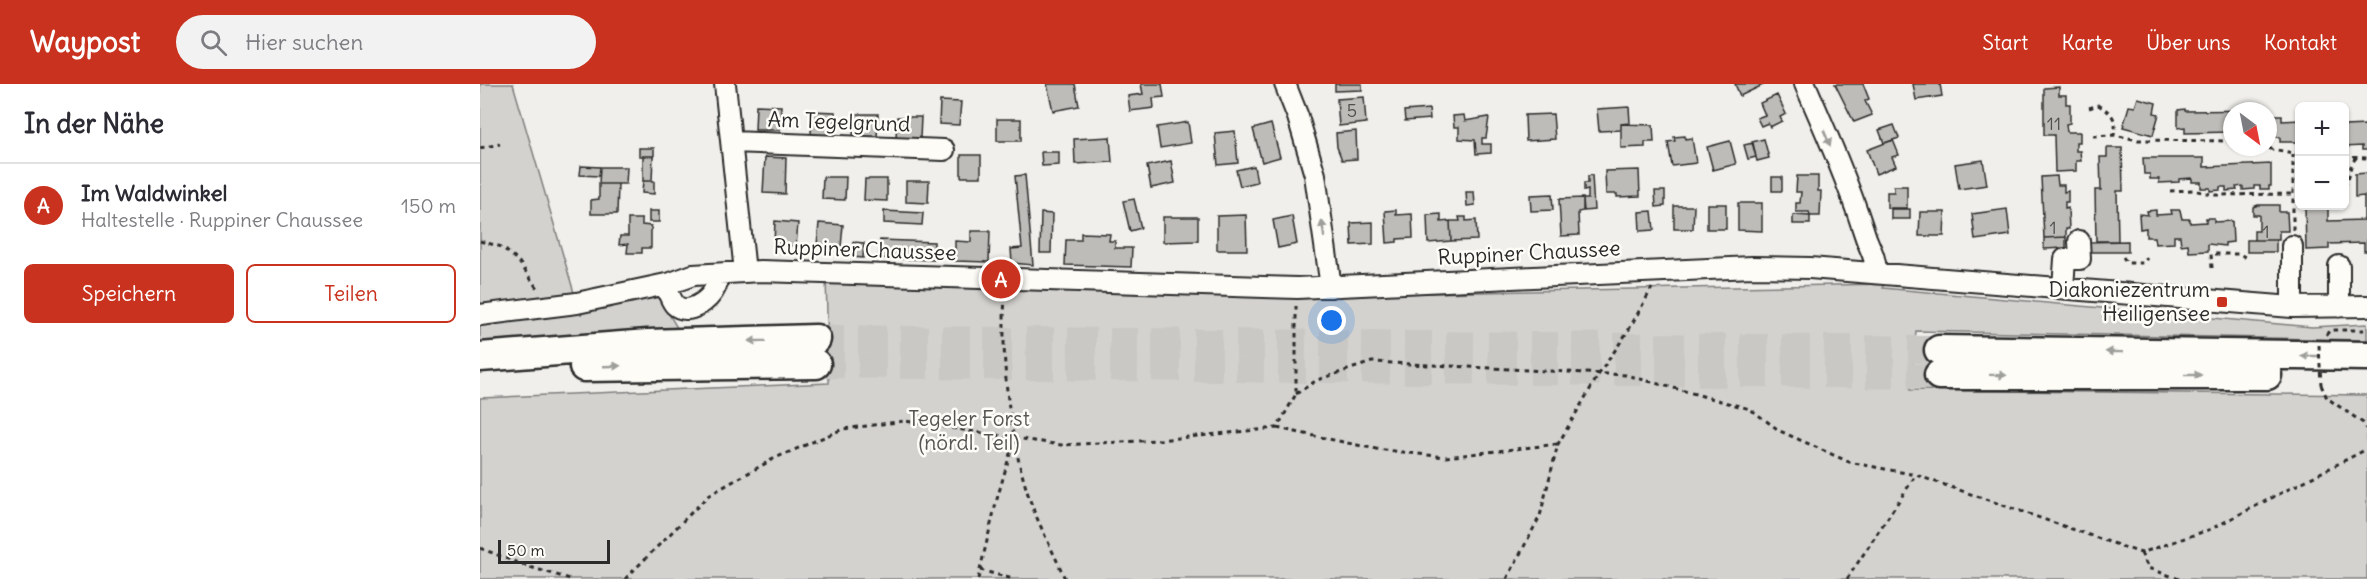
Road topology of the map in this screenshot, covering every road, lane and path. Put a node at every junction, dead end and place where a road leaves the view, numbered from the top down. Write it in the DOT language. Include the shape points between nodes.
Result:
graph roads {
  1 [pos="725,84"];
  2 [pos="1286,84"];
  3 [pos="1805,84"];
  4 [pos="2089,108"];
  5 [pos="2114,135"];
  6 [pos="2093,136"];
  7 [pos="2223,141"];
  8 [pos="732,142"];
  9 [pos="500,144"];
  10 [pos="480,148"];
  11 [pos="944,150"];
  12 [pos="2277,151"];
  13 [pos="2293,154"];
  14 [pos="2349,158"];
  15 [pos="2356,158"];
  16 [pos="2367,158"];
  17 [pos="2349,173"];
  18 [pos="2170,191"];
  19 [pos="2293,194"];
  20 [pos="480,241"];
  21 [pos="2079,241"];
  22 [pos="2292,246"];
  23 [pos="2123,257"];
  24 [pos="2147,258"];
  25 [pos="2249,260"];
  26 [pos="2338,266"];
  27 [pos="2212,268"];
  28 [pos="1661,271"];
  29 [pos="745,272"];
  30 [pos="1876,272"];
  31 [pos="720,274"];
  32 [pos="1007,279"];
  33 [pos="671,283"];
  34 [pos="1331,287"];
  35 [pos="1297,288"];
  36 [pos="2063,288"];
  37 [pos="2367,306"];
  38 [pos="549,307"];
  39 [pos="2292,307"];
  40 [pos="2339,307"];
  41 [pos="480,315"];
  42 [pos="2316,339"];
  43 [pos="2367,356"];
  44 [pos="480,357"];
  45 [pos="1599,374"];
  46 [pos="480,375"];
  47 [pos="2367,375"];
  48 [pos="1296,394"];
  49 [pos="1277,428"];
  50 [pos="2367,429"];
  51 [pos="1014,439"];
  52 [pos="1558,444"];
  53 [pos="2367,449"];
  54 [pos="1916,475"];
  55 [pos="480,548"];
  56 [pos="2141,553"];
  57 [pos="980,570"];
  58 [pos="570,579"];
  59 [pos="625,579"];
  60 [pos="978,579"];
  61 [pos="1013,579"];
  62 [pos="1065,579"];
  63 [pos="1507,579"];
  64 [pos="1847,579"];
  65 [pos="2179,579"];
  1 -- 8 [label="street"];
  34 -- 2 [label="street, one-way" via="1315,175"];
  3 -- 30 [label="street, one-way" via="1876,258"];
  4 -- 5 [label="path" via="2098,105 2110,112 2115,121"];
  5 -- 6 [label="path"];
  5 -- 7 [label="path" via="2138,140"];
  8 -- 11 [label="street, Am Tegelgrund"];
  8 -- 29 [label="street"];
  9 -- 10 [label="path"];
  12 -- 13 [label="path"];
  13 -- 19 [label="path"];
  14 -- 15 [label="path"];
  15 -- 16 [label="path"];
  15 -- 17 [label="path" via="2350,163"];
  18 -- 19 [label="path"];
  19 -- 22 [label="path"];
  20 -- 38 [label="path" via="502,247 519,262"];
  21 -- 36 [label="street" via="2080,259 2065,259"];
  22 -- 39 [label="street"];
  23 -- 24 [label="path" via="2127,263 2143,263"];
  25 -- 27 [label="path" via="2240,254 2211,254"];
  26 -- 40 [label="street"];
  28 -- 30 [label="street, Ruppiner Chaussee" via="1781,267"];
  28 -- 34 [label="street, Ruppiner Chaussee"];
  28 -- 45 [label="path"];
  29 -- 31 [label="street, Ruppiner Chaussee"];
  29 -- 32 [label="street, Ruppiner Chaussee"];
  30 -- 36 [label="street, Ruppiner Chaussee"];
  31 -- 33 [label="street, Ruppiner Chaussee" via="693,275"];
  31 -- 33 [label="street" via="715,290 692,309 676,305 668,292"];
  32 -- 35 [label="street, Ruppiner Chaussee"];
  32 -- 51 [label="path" via="1003,333"];
  33 -- 38 [label="street, Ruppiner Chaussee"];
  34 -- 35 [label="street, Ruppiner Chaussee"];
  35 -- 48 [label="path"];
  36 -- 39 [label="street, Ruppiner Chaussee"];
  37 -- 40 [label="street, Ruppiner Chaussee"];
  38 -- 41 [label="street, Ruppiner Chaussee"];
  39 -- 40 [label="street, Ruppiner Chaussee"];
  42 -- 50 [label="path, bridge" via="2321,385 2327,398"];
  43 -- 47 [label="highway, one-way" via="1939,362"];
  46 -- 44 [label="highway, one-way" via="816,351 648,344"];
  45 -- 48 [label="path" via="1372,362 1317,380"];
  45 -- 52 [label="path"];
  45 -- 54 [label="path" via="1626,375 1750,409 1780,431 1849,462"];
  48 -- 49 [label="path"];
  49 -- 51 [label="path" via="1072,444"];
  49 -- 52 [label="path" via="1376,449 1445,458"];
  51 -- 57 [label="path"];
  51 -- 59 [label="path" via="905,421 843,429 775,458 709,495"];
  51 -- 62 [label="path" via="1027,492"];
  52 -- 63 [label="path" via="1540,516"];
  53 -- 56 [label="path" via="2211,529"];
  54 -- 56 [label="path"];
  54 -- 64 [label="path"];
  55 -- 58 [label="path"];
  56 -- 65 [label="path" via="2148,568"];
  57 -- 60 [label="path"];
  57 -- 61 [label="path"];
}
